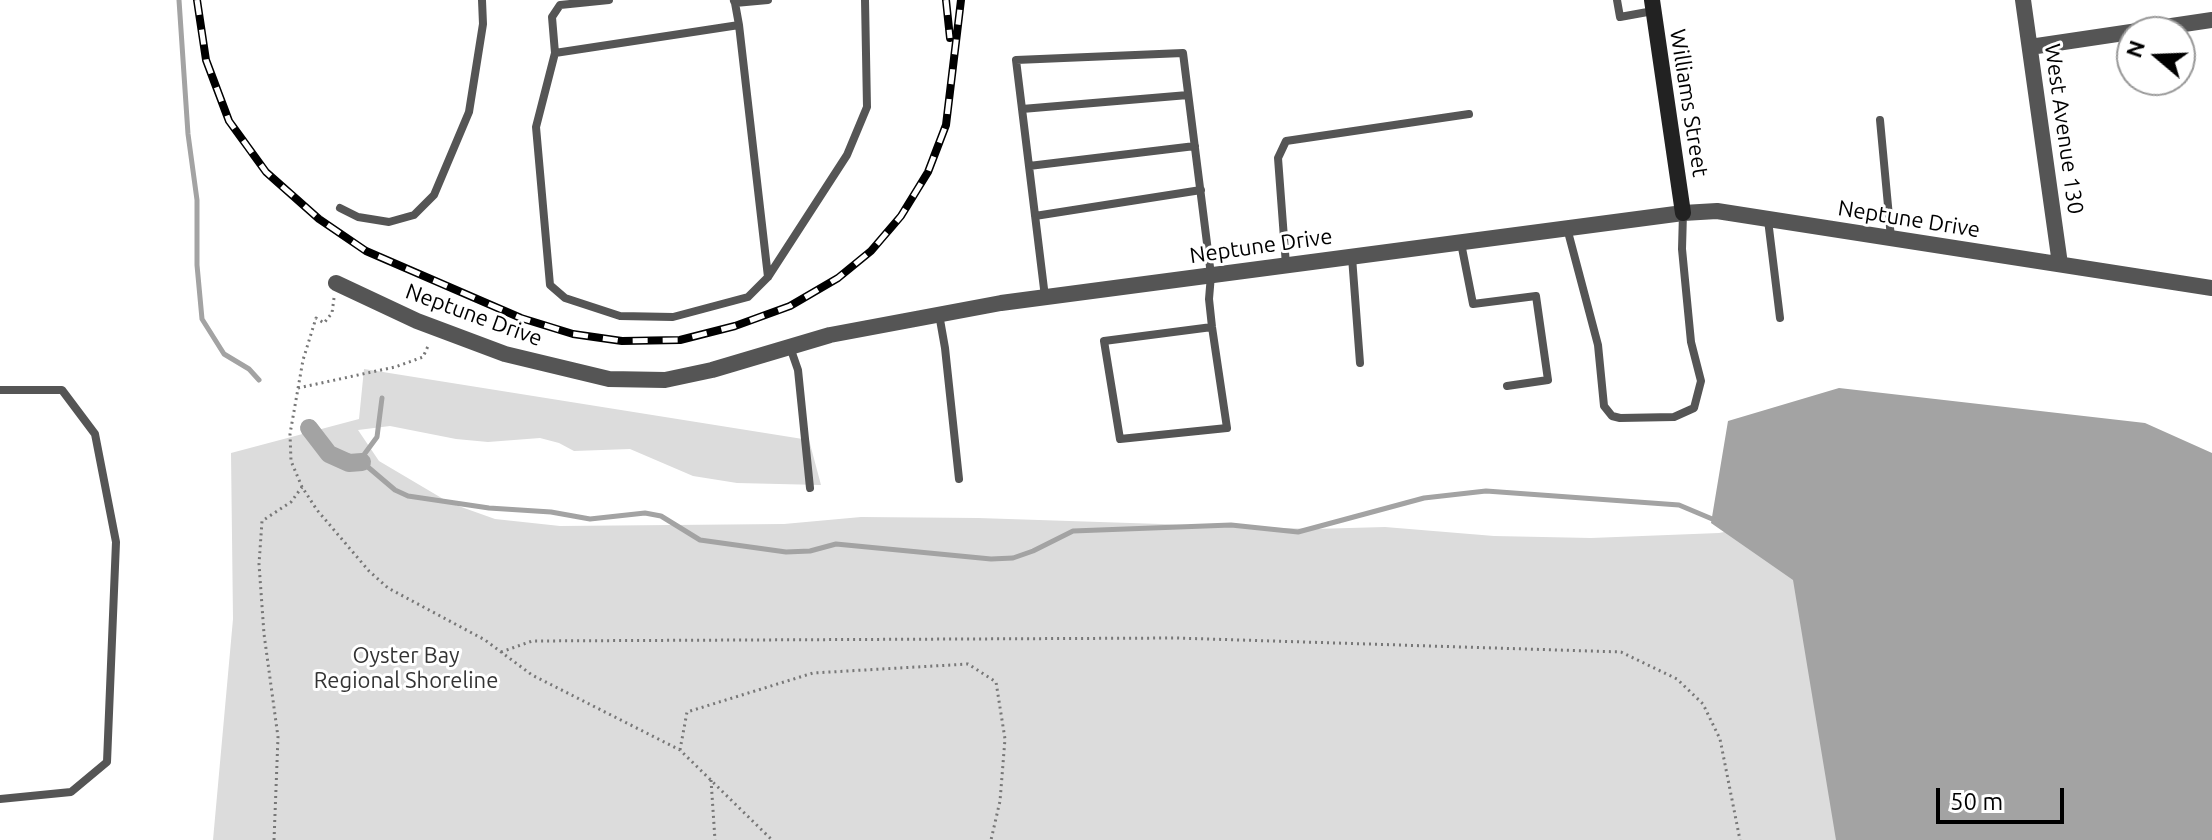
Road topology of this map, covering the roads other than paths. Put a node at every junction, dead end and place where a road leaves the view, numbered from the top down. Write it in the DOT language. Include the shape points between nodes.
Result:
graph roads {
  1 [pos="482,0"];
  2 [pos="609,0"];
  3 [pos="768,0"];
  4 [pos="865,0"];
  5 [pos="1617,0"];
  6 [pos="2023,0"];
  7 [pos="735,2"];
  8 [pos="1652,6"];
  9 [pos="2212,20"];
  10 [pos="739,25"];
  11 [pos="2030,47"];
  12 [pos="555,53"];
  13 [pos="1188,95"];
  14 [pos="1022,109"];
  15 [pos="1469,114"];
  16 [pos="1880,120"];
  17 [pos="1195,146"];
  18 [pos="1029,166"];
  19 [pos="1201,190"];
  20 [pos="340,208"];
  21 [pos="1683,213"];
  22 [pos="1035,216"];
  23 [pos="1768,219"];
  24 [pos="1567,228"];
  25 [pos="1891,238"];
  26 [pos="1461,242"];
  27 [pos="1352,256"];
  28 [pos="2060,264"];
  29 [pos="1286,265"];
  30 [pos="1211,275"];
  31 [pos="768,277"];
  32 [pos="336,283"];
  33 [pos="2212,288"];
  34 [pos="1045,297"];
  35 [pos="939,314"];
  36 [pos="1780,318"];
  37 [pos="1212,327"];
  38 [pos="790,347"];
  39 [pos="1360,363"];
  40 [pos="1507,386"];
  41 [pos="0,390"];
  42 [pos="959,479"];
  43 [pos="810,488"];
  44 [pos="0,799"];
  1 -- 20 [label="lane" via="469,112 434,195 414,215 389,222"];
  2 -- 12 [label="lane" via="560,5 552,17"];
  3 -- 7 [label="lane"];
  4 -- 31 [label="lane" via="867,107 847,155"];
  5 -- 8 [label="lane" via="1620,17"];
  6 -- 11 [label="street, West Avenue 130"];
  7 -- 10 [label="lane"];
  8 -- 21 [label="street, Williams Street"];
  9 -- 11 [label="street"];
  10 -- 12 [label="lane"];
  10 -- 31 [label="lane"];
  11 -- 28 [label="street, West Avenue 130"];
  12 -- 31 [label="lane" via="536,127 550,285 565,298 620,316 673,317 748,297"];
  13 -- 14 [label="lane"];
  13 -- 14 [label="lane" via="1183,53 1016,60"];
  13 -- 17 [label="lane"];
  14 -- 18 [label="lane"];
  15 -- 29 [label="lane" via="1286,141 1278,158"];
  16 -- 25 [label="lane"];
  17 -- 18 [label="lane"];
  17 -- 19 [label="lane"];
  18 -- 22 [label="lane"];
  19 -- 22 [label="lane"];
  19 -- 30 [label="lane"];
  21 -- 23 [label="street, Neptune Drive" via="1717,211"];
  21 -- 24 [label="street, Neptune Drive"];
  21 -- 24 [label="lane" via="1691,342 1701,381 1694,408 1674,417 1620,418 1604,406 1598,345"];
  22 -- 34 [label="lane"];
  23 -- 25 [label="street, Neptune Drive"];
  23 -- 36 [label="lane"];
  24 -- 26 [label="street, Neptune Drive"];
  25 -- 28 [label="street, Neptune Drive"];
  26 -- 27 [label="street, Neptune Drive"];
  26 -- 40 [label="lane" via="1473,304 1536,296 1548,380"];
  27 -- 29 [label="street, Neptune Drive"];
  27 -- 39 [label="lane"];
  28 -- 33 [label="street, Neptune Drive"];
  29 -- 30 [label="street, Neptune Drive"];
  30 -- 34 [label="street, Neptune Drive"];
  30 -- 37 [label="lane"];
  32 -- 38 [label="street, Neptune Drive" via="505,354 609,379 665,380"];
  34 -- 35 [label="street, Neptune Drive"];
  35 -- 38 [label="street, Neptune Drive"];
  35 -- 42 [label="lane"];
  37 -- 37 [label="lane" via="1227,428 1120,439 1104,341"];
  38 -- 43 [label="lane" via="798,370"];
  41 -- 44 [label="lane" via="62,390 95,434 116,542 107,762 71,792"];
}
